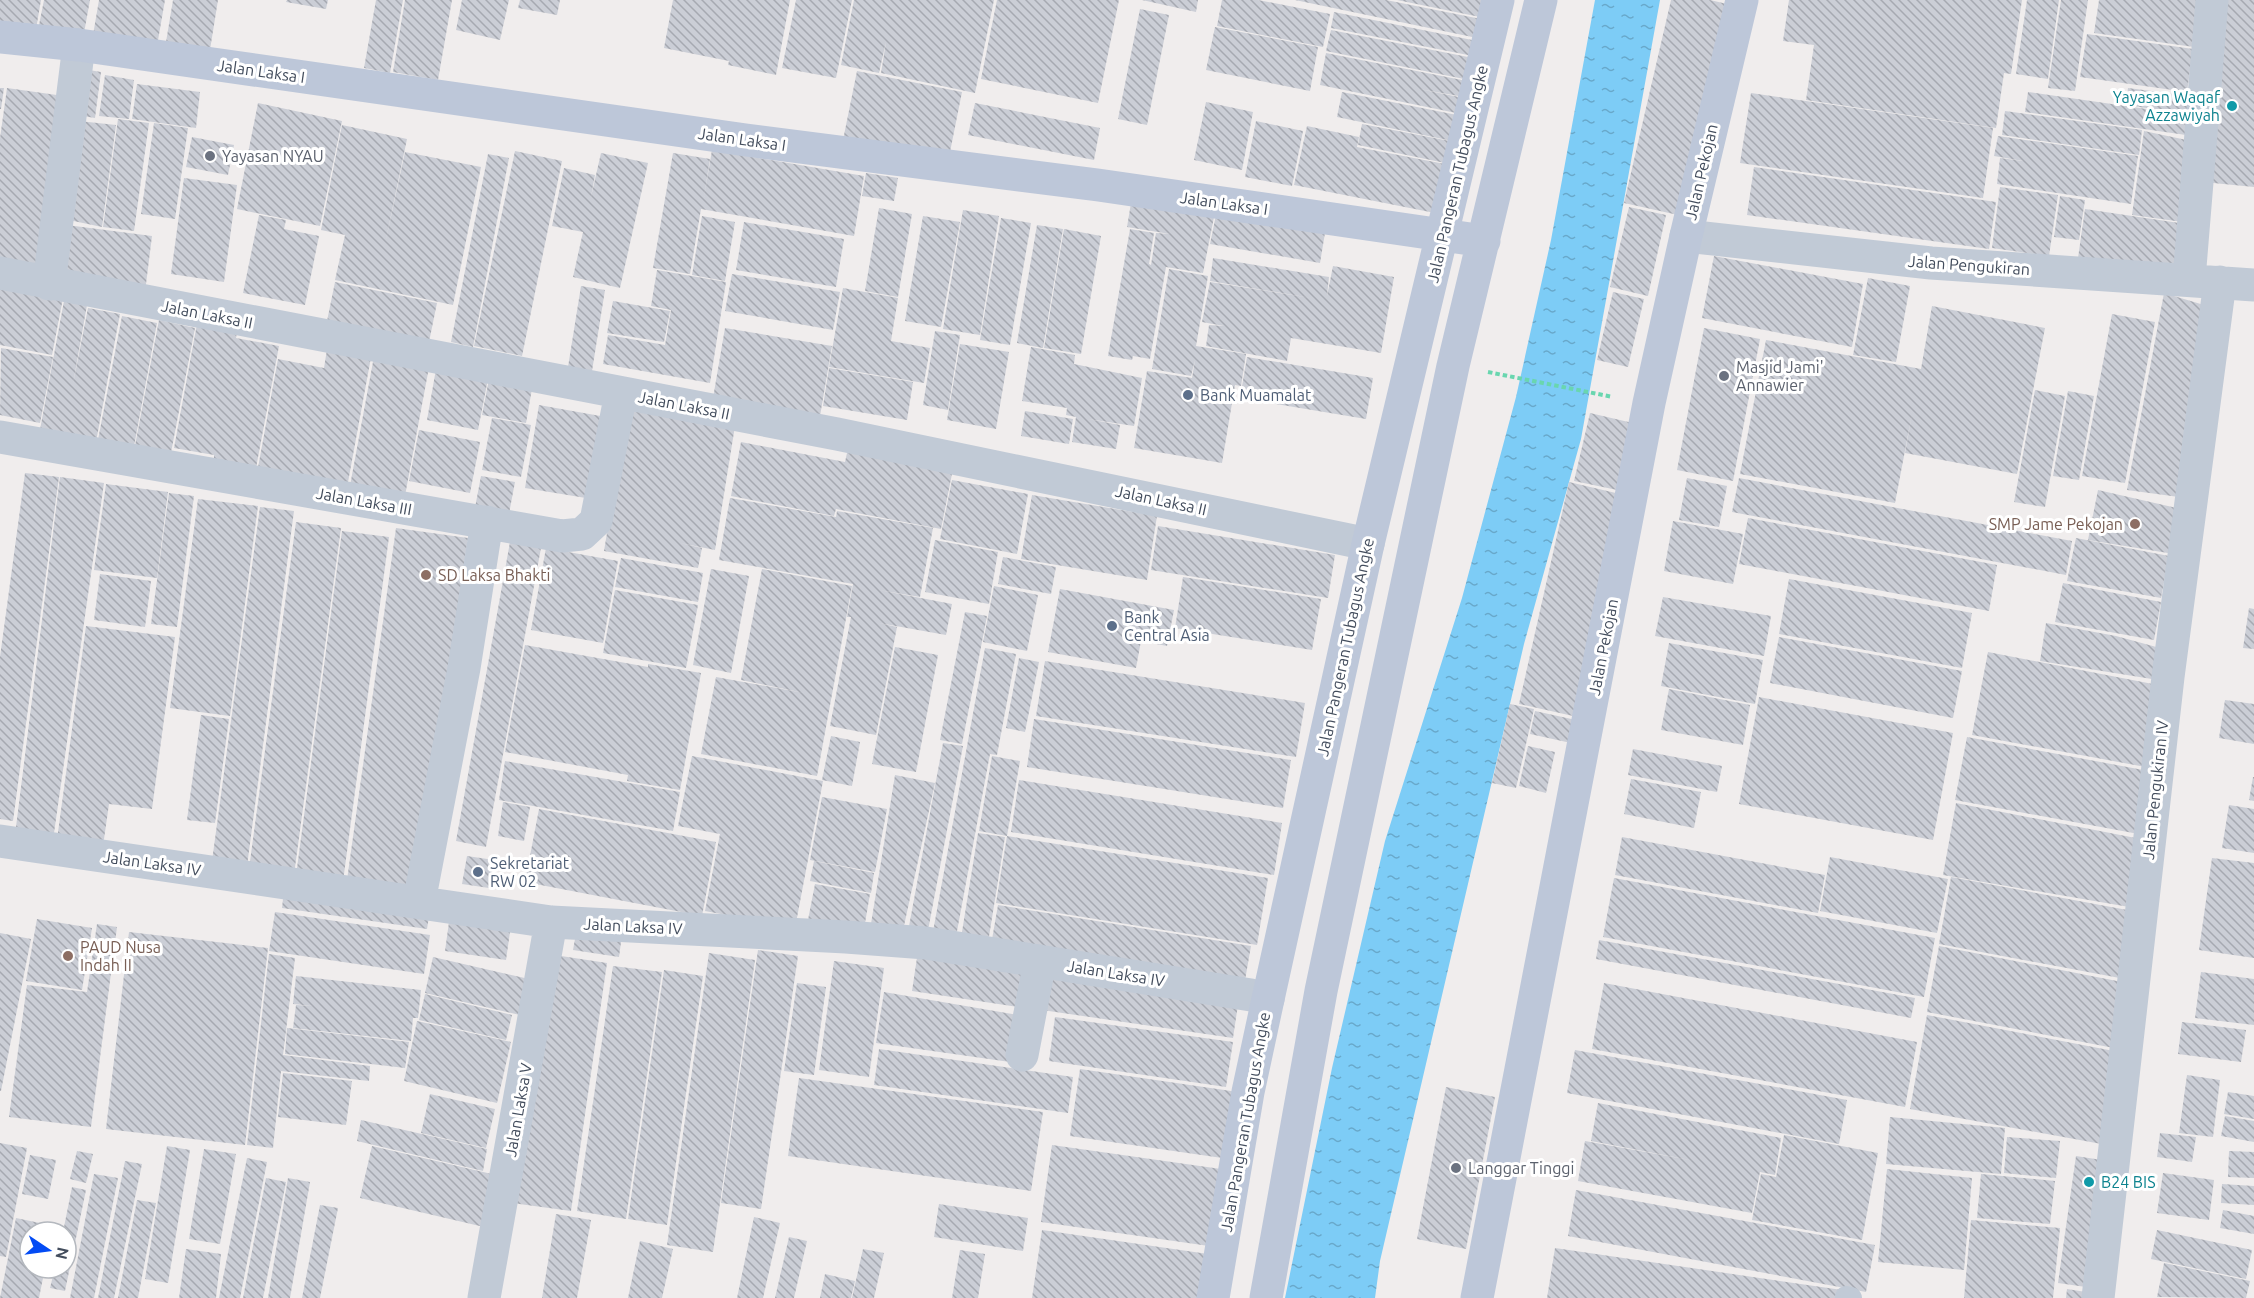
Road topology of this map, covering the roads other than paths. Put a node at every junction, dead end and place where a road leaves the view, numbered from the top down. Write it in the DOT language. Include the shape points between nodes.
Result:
graph roads {
  1 [pos="1498,0"];
  2 [pos="1541,0"];
  3 [pos="1742,0"];
  4 [pos="2212,0"];
  5 [pos="0,37"];
  6 [pos="80,45"];
  7 [pos="1686,236"];
  8 [pos="1442,237"];
  9 [pos="1484,242"];
  10 [pos="0,273"];
  11 [pos="2204,281"];
  12 [pos="49,284"];
  13 [pos="2254,285"];
  14 [pos="621,393"];
  15 [pos="0,437"];
  16 [pos="487,522"];
  17 [pos="1368,544"];
  18 [pos="0,841"];
  19 [pos="419,902"];
  20 [pos="551,922"];
  21 [pos="1040,961"];
  22 [pos="1268,999"];
  23 [pos="1022,1055"];
  24 [pos="484,1298"];
  25 [pos="1213,1298"];
  26 [pos="1266,1298"];
  27 [pos="1477,1298"];
  28 [pos="2098,1298"];
  1 -- 8 [label="street, Jalan Pangeran Tubagus Angke"];
  2 -- 9 [label="street"];
  3 -- 7 [label="street, Jalan Pekojan"];
  4 -- 11 [label="street, Jalan Pengukiran IV"];
  5 -- 6 [label="street, Jalan Laksa I"];
  6 -- 8 [label="street, Jalan Laksa I" via="746,140 1098,185"];
  6 -- 12 [label="street"];
  7 -- 11 [label="street, Jalan Pengukiran" via="1931,263"];
  7 -- 27 [label="street, Jalan Pekojan" via="1647,415"];
  8 -- 9 [label="street, Jalan Laksa I"];
  8 -- 17 [label="street, Jalan Pangeran Tubagus Angke"];
  9 -- 26 [label="street" via="1453,366 1321,991"];
  10 -- 12 [label="street, Jalan Laksa II"];
  11 -- 13 [label="street, Jalan Pengukiran"];
  11 -- 28 [label="street, Jalan Pengukiran IV" via="2168,677"];
  12 -- 14 [label="street, Jalan Laksa II"];
  14 -- 16 [label="street, Jalan Laksa III" via="596,520 582,534 562,536"];
  14 -- 17 [label="street, Jalan Laksa II"];
  15 -- 16 [label="street, Jalan Laksa III"];
  16 -- 19 [label="street" via="464,668"];
  17 -- 22 [label="street, Jalan Pangeran Tubagus Angke"];
  18 -- 19 [label="street, Jalan Laksa IV"];
  19 -- 20 [label="street, Jalan Laksa IV"];
  20 -- 21 [label="street, Jalan Laksa IV" via="914,942"];
  20 -- 24 [label="street, Jalan Laksa V"];
  21 -- 22 [label="street, Jalan Laksa IV"];
  21 -- 23 [label="street"];
  22 -- 25 [label="street, Jalan Pangeran Tubagus Angke"];
}
